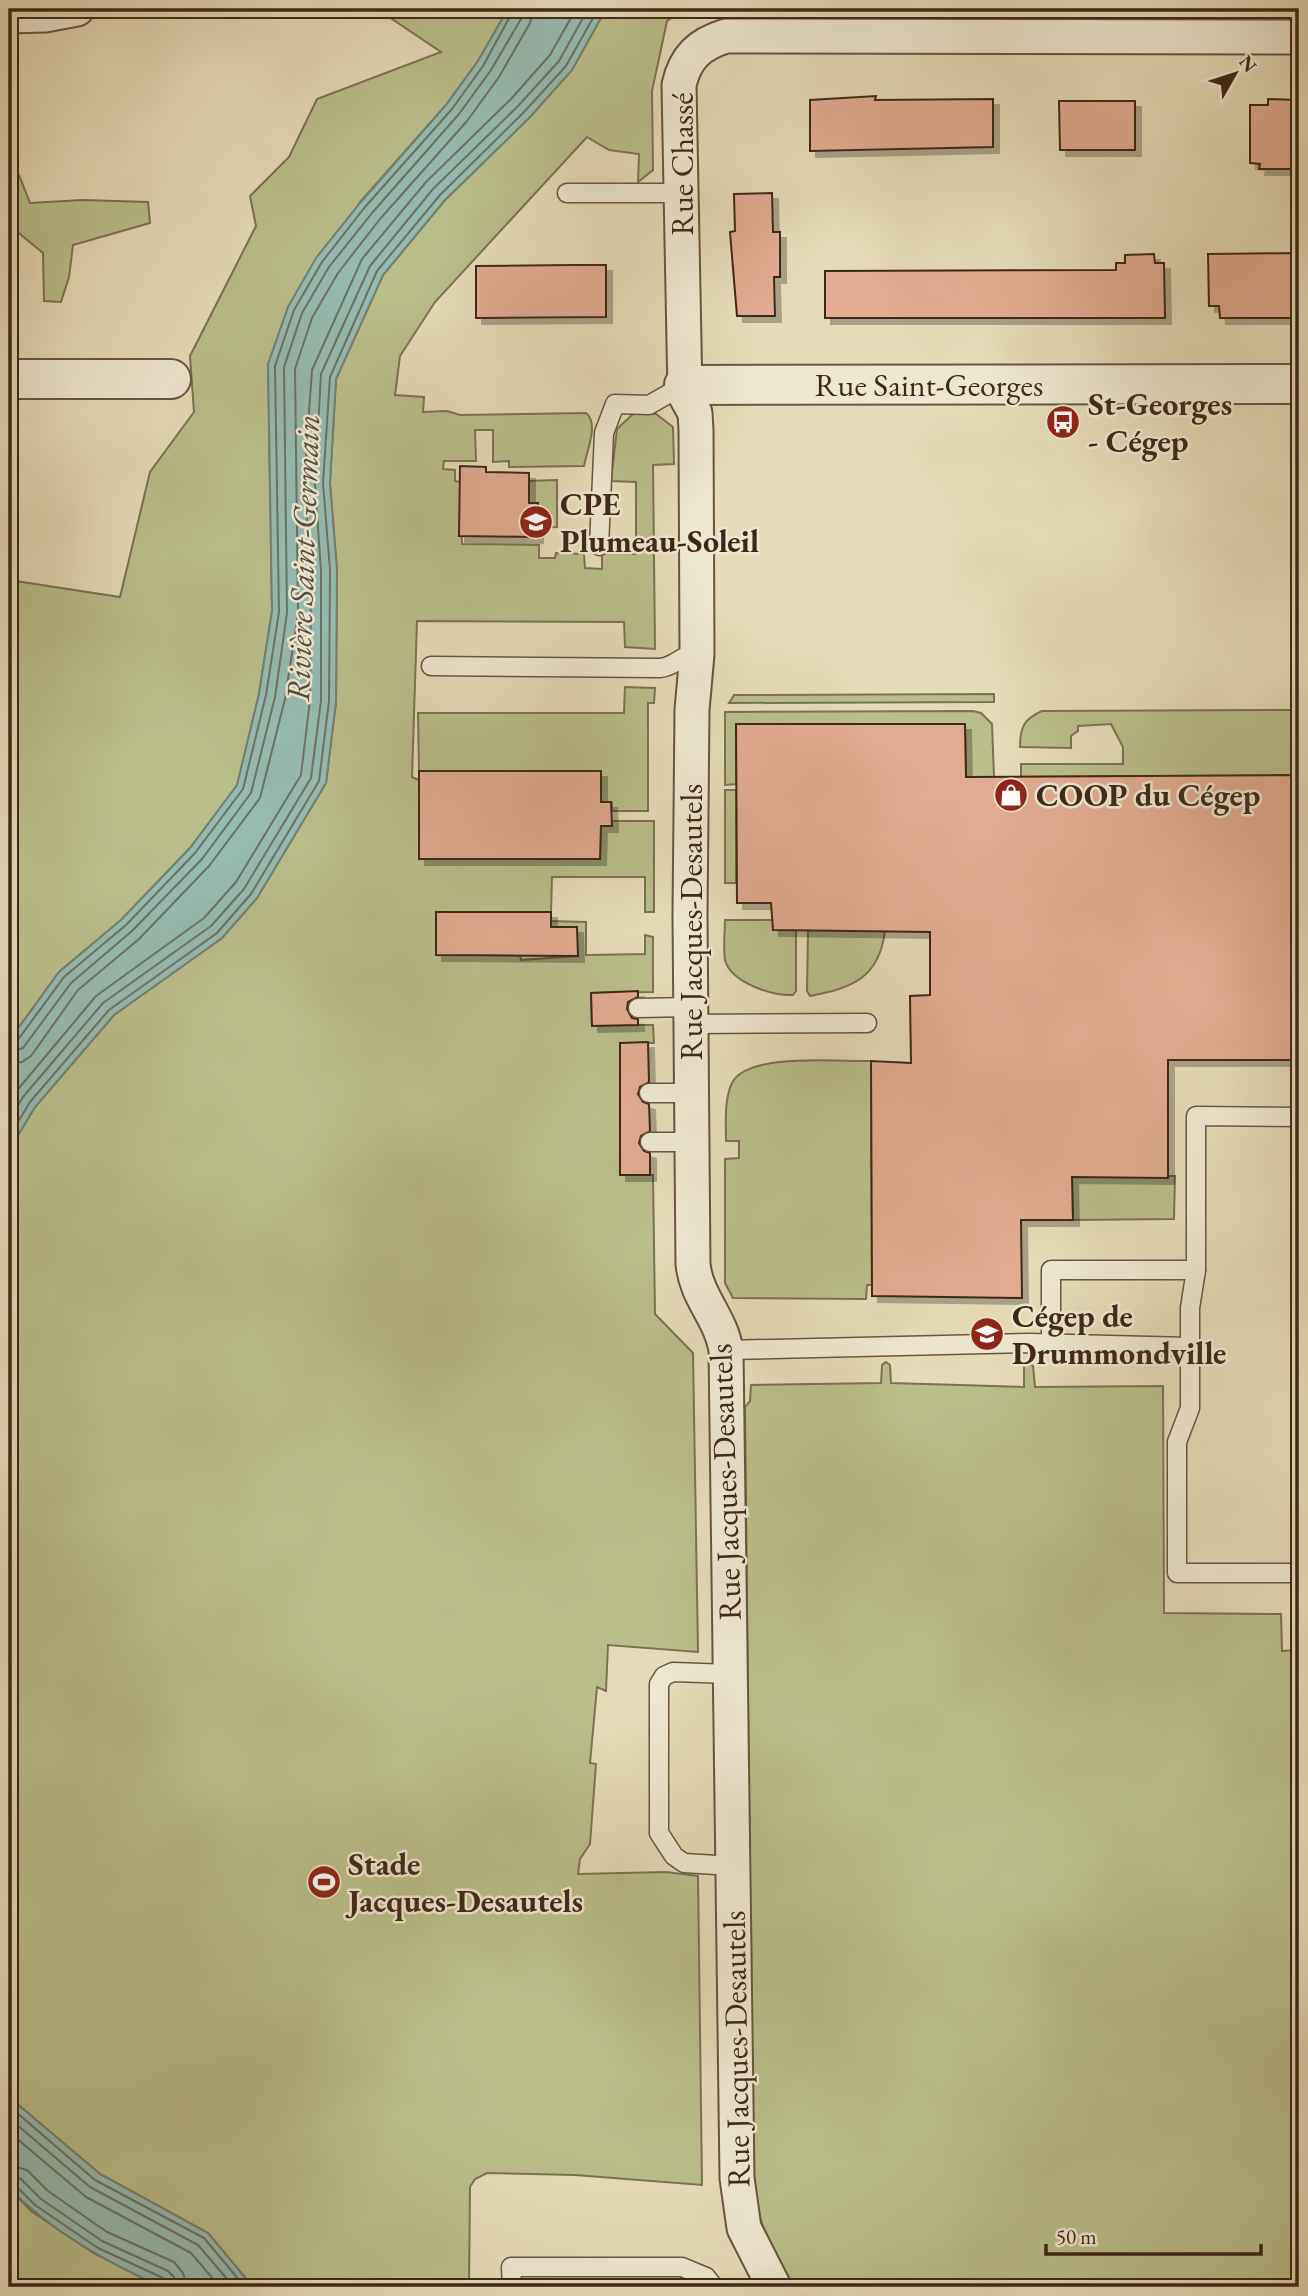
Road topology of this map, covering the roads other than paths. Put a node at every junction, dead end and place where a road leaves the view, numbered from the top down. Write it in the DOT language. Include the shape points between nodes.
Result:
graph roads {
  1 [pos="77,9"];
  2 [pos="9,16"];
  3 [pos="1299,37"];
  4 [pos="567,193"];
  5 [pos="681,193"];
  6 [pos="9,379"];
  7 [pos="171,379"];
  8 [pos="1299,384"];
  9 [pos="684,385"];
  10 [pos="598,546"];
  11 [pos="697,654"];
  12 [pos="431,666"];
  13 [pos="638,1008"];
  14 [pos="690,1015"];
  15 [pos="867,1023"];
  16 [pos="649,1093"];
  17 [pos="691,1093"];
  18 [pos="1299,1117"];
  19 [pos="650,1142"];
  20 [pos="691,1142"];
  21 [pos="1196,1270"];
  22 [pos="1051,1344"];
  23 [pos="1189,1347"];
  24 [pos="726,1350"];
  25 [pos="1299,1573"];
  26 [pos="730,1674"];
  27 [pos="733,1866"];
  28 [pos="512,2287"];
  29 [pos="714,2287"];
  30 [pos="774,2287"];
  1 -- 2 [label="street"];
  3 -- 5 [label="street, Rue Chassé" via="726,36 699,48 682,69"];
  4 -- 5 [label="lane"];
  5 -- 9 [label="street, Rue Chassé"];
  6 -- 7 [label="street"];
  8 -- 9 [label="street, Rue Saint-Georges"];
  9 -- 10 [label="lane" via="649,405 615,404 604,433"];
  9 -- 11 [label="street, Rue Jacques-Desautels" via="695,413"];
  11 -- 12 [label="lane" via="660,668"];
  11 -- 14 [label="street, Rue Jacques-Desautels" via="692,710"];
  13 -- 14 [label="lane"];
  14 -- 15 [label="lane"];
  14 -- 17 [label="street, Rue Jacques-Desautels"];
  16 -- 17 [label="lane"];
  17 -- 20 [label="street, Rue Jacques-Desautels"];
  18 -- 21 [label="lane" via="1196,1116"];
  19 -- 20 [label="lane"];
  20 -- 24 [label="street, Rue Jacques-Desautels" via="695,1279"];
  21 -- 22 [label="lane" via="1051,1270"];
  21 -- 23 [label="lane"];
  22 -- 23 [label="lane"];
  22 -- 24 [label="lane"];
  23 -- 25 [label="lane" via="1190,1408 1177,1442 1177,1573"];
  24 -- 26 [label="street, Rue Jacques-Desautels"];
  26 -- 27 [label="street, Rue Jacques-Desautels"];
  26 -- 27 [label="lane" via="673,1672 659,1684 659,1833 684,1863"];
  27 -- 30 [label="street, Rue Jacques-Desautels" via="740,2214"];
  28 -- 29 [label="lane" via="511,2267 682,2267 706,2277"];
}
